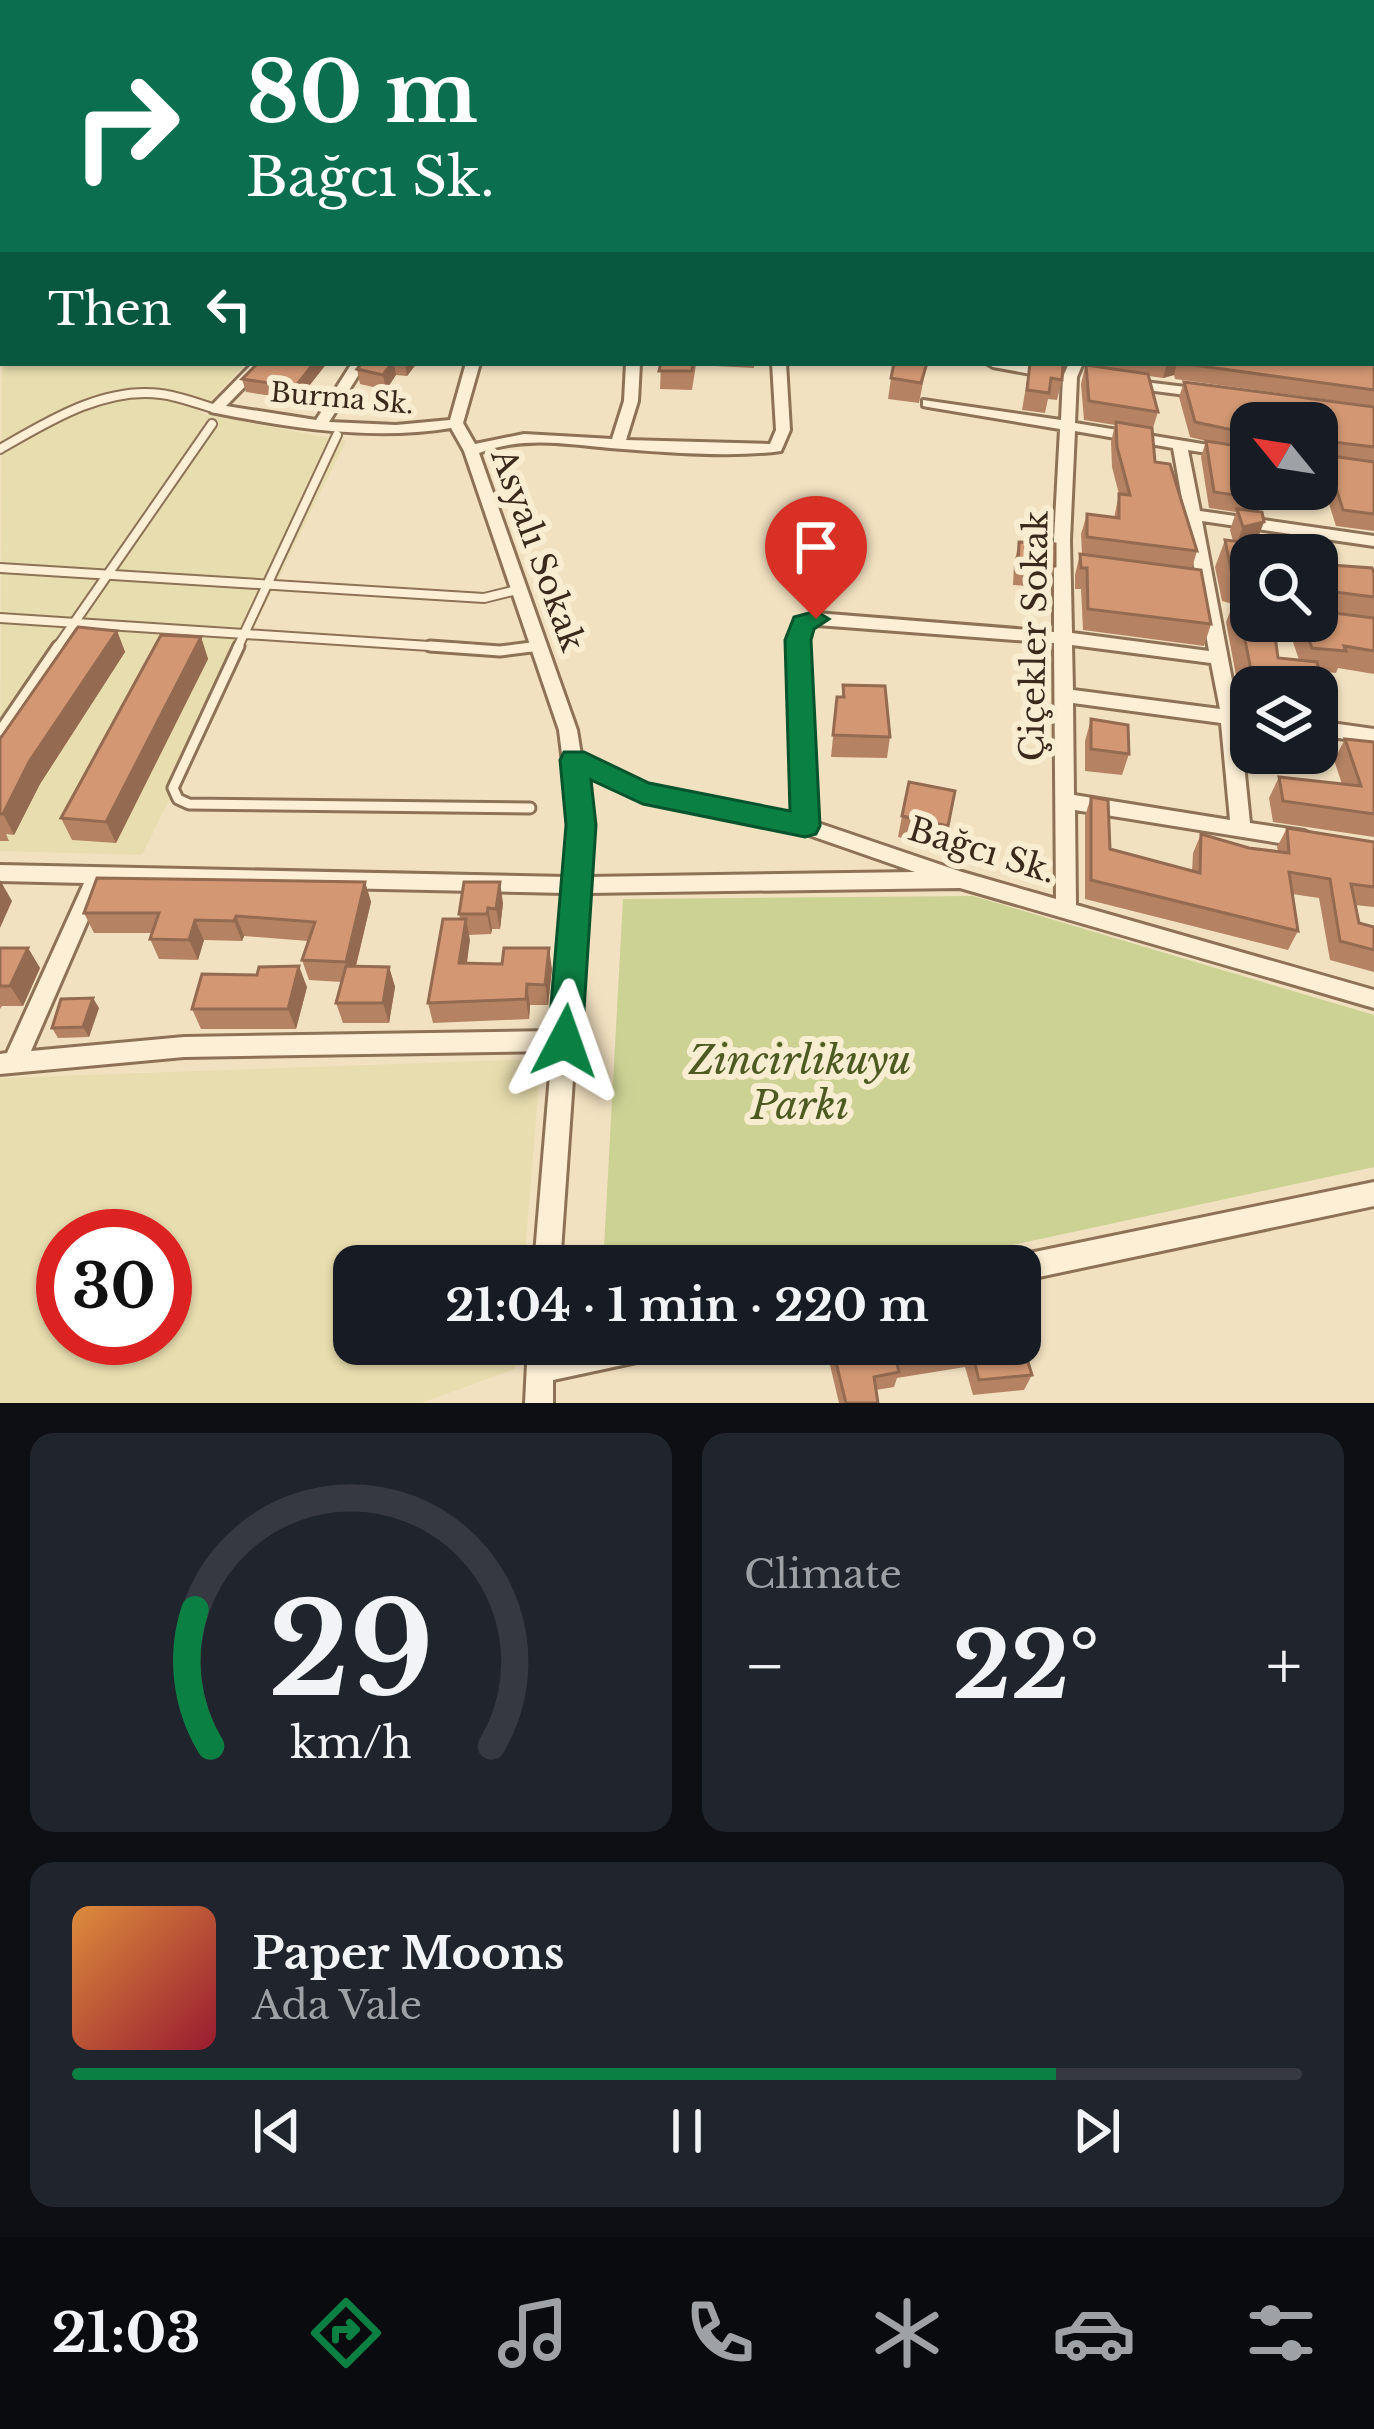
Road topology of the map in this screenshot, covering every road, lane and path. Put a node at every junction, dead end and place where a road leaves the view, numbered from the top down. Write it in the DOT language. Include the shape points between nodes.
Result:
graph roads {
  1 [pos="258,366"];
  2 [pos="357,366"];
  3 [pos="472,366"];
  4 [pos="633,366"];
  5 [pos="779,366"];
  6 [pos="1027,366"];
  7 [pos="1073,370"];
  8 [pos="1094,380"];
  9 [pos="1117,383"];
  10 [pos="1210,394"];
  11 [pos="928,403"];
  12 [pos="214,416"];
  13 [pos="456,423"];
  14 [pos="320,425"];
  15 [pos="1071,429"];
  16 [pos="337,435"];
  17 [pos="619,444"];
  18 [pos="1180,446"];
  19 [pos="0,449"];
  20 [pos="471,451"];
  21 [pos="1230,453"];
  22 [pos="1192,515"];
  23 [pos="1374,541"];
  24 [pos="1064,564"];
  25 [pos="1088,567"];
  26 [pos="0,568"];
  27 [pos="109,576"];
  28 [pos="1181,580"];
  29 [pos="1204,583"];
  30 [pos="266,586"];
  31 [pos="521,589"];
  32 [pos="1210,610"];
  33 [pos="1230,613"];
  34 [pos="0,618"];
  35 [pos="76,624"];
  36 [pos="245,634"];
  37 [pos="1064,638"];
  38 [pos="542,646"];
  39 [pos="1219,658"];
  40 [pos="1063,695"];
  41 [pos="1230,718"];
  42 [pos="0,731"];
  43 [pos="1338,731"];
  44 [pos="1374,736"];
  45 [pos="574,760"];
  46 [pos="1236,774"];
  47 [pos="1063,801"];
  48 [pos="530,808"];
  49 [pos="805,826"];
  50 [pos="1241,829"];
  51 [pos="1330,843"];
  52 [pos="0,872"];
  53 [pos="98,874"];
  54 [pos="959,880"];
  55 [pos="577,885"];
  56 [pos="1066,910"];
  57 [pos="1374,998"];
  58 [pos="565,1041"];
  59 [pos="7,1064"];
  60 [pos="1374,1193"];
  61 [pos="549,1245"];
  62 [pos="1041,1264"];
  63 [pos="540,1365"];
  64 [pos="539,1403"];
  1 -- 12 [label="street, Burma Sk."];
  2 -- 14 [label="street"];
  3 -- 13 [label="street, Asyalı Sokak"];
  4 -- 17 [label="street"];
  5 -- 17 [label="street" via="783,430 776,448"];
  6 -- 7 [label="street"];
  7 -- 8 [label="street"];
  7 -- 15 [label="street, Çiçekler Sokak"];
  9 -- 10 [label="street"];
  11 -- 15 [label="street"];
  12 -- 14 [label="street, Burma Sk."];
  12 -- 19 [label="lane" via="152,393 103,400 68,410"];
  12 -- 27 [label="lane"];
  13 -- 14 [label="street, Burma Sk." via="413,432"];
  13 -- 20 [label="street, Asyalı Sokak"];
  15 -- 18 [label="street"];
  15 -- 24 [label="street, Çiçekler Sokak"];
  16 -- 30 [label="lane"];
  17 -- 20 [label="street" via="540,437 494,440"];
  18 -- 21 [label="street"];
  18 -- 22 [label="street"];
  20 -- 31 [label="street, Asyalı Sokak"];
  22 -- 23 [label="street"];
  22 -- 29 [label="street"];
  24 -- 25 [label="street"];
  24 -- 37 [label="street, Çiçekler Sokak"];
  26 -- 27 [label="lane"];
  27 -- 30 [label="lane"];
  27 -- 35 [label="lane"];
  28 -- 29 [label="street"];
  29 -- 32 [label="street"];
  30 -- 31 [label="lane" via="484,598"];
  30 -- 36 [label="lane"];
  31 -- 38 [label="street, Asyalı Sokak"];
  32 -- 33 [label="street"];
  32 -- 39 [label="street"];
  34 -- 35 [label="lane"];
  35 -- 36 [label="lane"];
  35 -- 42 [label="lane"];
  36 -- 38 [label="lane" via="500,651"];
  36 -- 48 [label="lane" via="173,788 178,799"];
  37 -- 39 [label="street"];
  37 -- 40 [label="street, Çiçekler Sokak"];
  37 -- 49 [label="street" via="803,623"];
  38 -- 45 [label="street, Asyalı Sokak"];
  39 -- 41 [label="street"];
  40 -- 41 [label="street"];
  40 -- 47 [label="street, Çiçekler Sokak"];
  43 -- 44 [label="street"];
  45 -- 49 [label="street, Bağcı Sk." via="643,793"];
  45 -- 55 [label="street, Asyalı Sokak"];
  46 -- 50 [label="street"];
  47 -- 50 [label="street"];
  47 -- 56 [label="street, Çiçekler Sokak"];
  49 -- 54 [label="street, Bağcı Sk."];
  50 -- 51 [label="street"];
  52 -- 53 [label="street"];
  53 -- 55 [label="street"];
  53 -- 59 [label="street"];
  54 -- 55 [label="street"];
  54 -- 56 [label="street, Bağcı Sk."];
  55 -- 58 [label="street, Asyalı Sokak"];
  56 -- 57 [label="street, Bağcı Sk."];
  58 -- 59 [label="street" via="184,1047"];
  58 -- 61 [label="street, Asyalı Sokak"];
  60 -- 62 [label="street"];
  63 -- 64 [label="street"];
}
